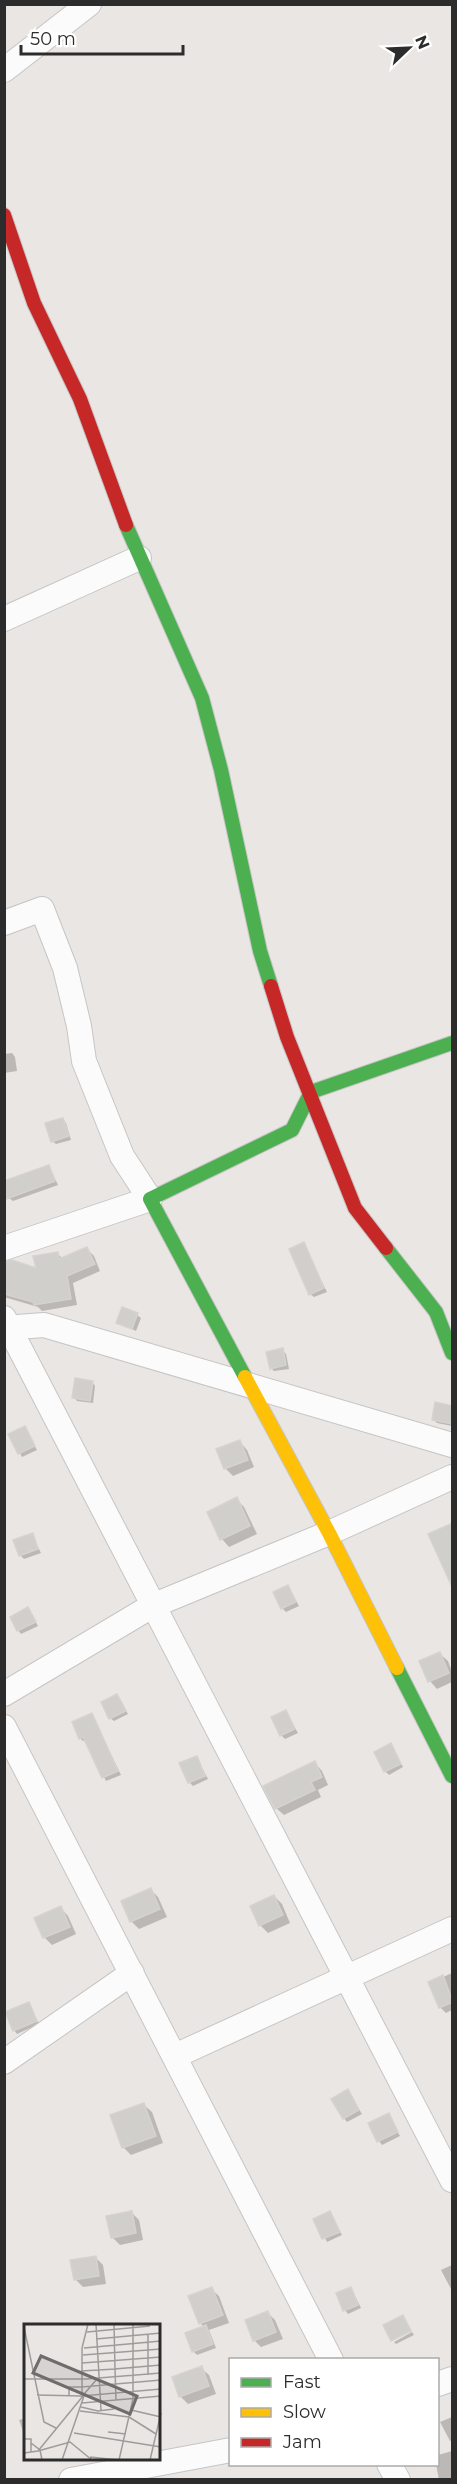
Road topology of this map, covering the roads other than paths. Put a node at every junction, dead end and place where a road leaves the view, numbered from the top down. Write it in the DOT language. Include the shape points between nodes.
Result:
graph roads {
  1 [pos="89,4"];
  2 [pos="4,70"];
  3 [pos="4,214"];
  4 [pos="139,558"];
  5 [pos="4,619"];
  6 [pos="4,923"];
  7 [pos="453,1043"];
  8 [pos="311,1092"];
  9 [pos="150,1199"];
  10 [pos="4,1248"];
  11 [pos="6,1320"];
  12 [pos="453,1353"];
  13 [pos="249,1383"];
  14 [pos="453,1445"];
  15 [pos="453,1477"];
  16 [pos="329,1533"];
  17 [pos="152,1606"];
  18 [pos="4,1694"];
  19 [pos="4,1727"];
  20 [pos="453,1776"];
  21 [pos="453,1929"];
  22 [pos="132,1973"];
  23 [pos="346,1978"];
  24 [pos="175,2056"];
  25 [pos="4,2062"];
  26 [pos="453,2180"];
  27 [pos="330,2358"];
  28 [pos="229,2450"];
  29 [pos="390,2466"];
  30 [pos="106,2476"];
  31 [pos="71,2480"];
  32 [pos="398,2480"];
  1 -- 2 [label="street"];
  3 -- 4 [label="street" via="34,303 80,399"];
  4 -- 5 [label="street"];
  4 -- 8 [label="street" via="202,698 260,951 287,1037"];
  6 -- 9 [label="street" via="42,909 65,968 80,1026 84,1061 122,1156"];
  7 -- 8 [label="street"];
  8 -- 9 [label="street" via="292,1130"];
  8 -- 12 [label="street" via="355,1208 436,1311"];
  9 -- 10 [label="street"];
  9 -- 13 [label="street"];
  11 -- 13 [label="street" via="44,1325"];
  11 -- 17 [label="street"];
  13 -- 14 [label="street"];
  13 -- 16 [label="street"];
  15 -- 16 [label="street"];
  16 -- 17 [label="street"];
  16 -- 20 [label="street"];
  17 -- 18 [label="street"];
  17 -- 23 [label="street"];
  19 -- 22 [label="street"];
  21 -- 23 [label="street"];
  22 -- 24 [label="street"];
  22 -- 25 [label="street"];
  23 -- 24 [label="street"];
  23 -- 26 [label="street"];
  24 -- 27 [label="street"];
  28 -- 30 [label="street"];
  29 -- 32 [label="street"];
  30 -- 31 [label="street"];
}
